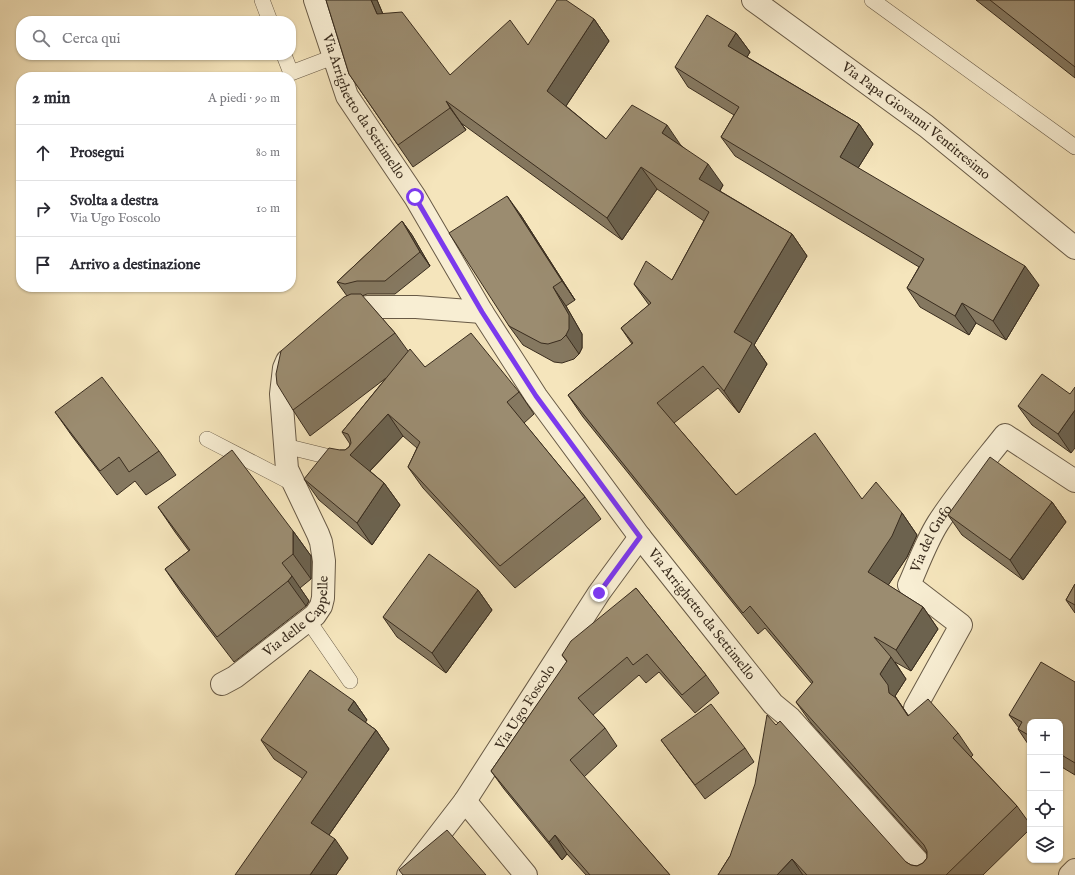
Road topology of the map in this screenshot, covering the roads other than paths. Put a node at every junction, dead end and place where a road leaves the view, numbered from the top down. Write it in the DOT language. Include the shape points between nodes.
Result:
graph roads {
  1 [pos="262,0"];
  2 [pos="315,0"];
  3 [pos="753,0"];
  4 [pos="872,0"];
  5 [pos="268,16"];
  6 [pos="333,57"];
  7 [pos="286,60"];
  8 [pos="291,72"];
  9 [pos="294,72"];
  10 [pos="1075,147"];
  11 [pos="1075,248"];
  12 [pos="482,312"];
  13 [pos="327,326"];
  14 [pos="299,350"];
  15 [pos="207,439"];
  16 [pos="284,446"];
  17 [pos="357,463"];
  18 [pos="1075,481"];
  19 [pos="294,484"];
  20 [pos="640,537"];
  21 [pos="308,620"];
  22 [pos="350,681"];
  23 [pos="222,684"];
  24 [pos="915,708"];
  25 [pos="465,801"];
  26 [pos="1075,870"];
  27 [pos="926,874"];
  28 [pos="408,875"];
  29 [pos="526,875"];
  30 [pos="1070,875"];
  1 -- 5 [label="lane"];
  2 -- 6 [label="street, Via Arrighetto da Settimello"];
  3 -- 11 [label="street, Via Papa Giovanni Ventitresimo" via="926,126"];
  4 -- 10 [label="lane"];
  6 -- 9 [label="lane"];
  6 -- 12 [label="street, Via Arrighetto da Settimello" via="347,96 415,197"];
  7 -- 8 [label="lane"];
  12 -- 13 [label="street" via="416,307 367,308 338,316"];
  12 -- 20 [label="street, Via Arrighetto da Settimello" via="536,396"];
  14 -- 16 [label="street, Via delle Cappelle" via="288,360 284,368 281,394"];
  15 -- 19 [label="lane"];
  16 -- 17 [label="lane"];
  16 -- 19 [label="street, Via delle Cappelle" via="286,468"];
  18 -- 24 [label="street, Via del Gufo" via="1005,435 937,524 909,585 960,625"];
  19 -- 21 [label="street, Via delle Cappelle" via="319,538 324,561 321,606"];
  20 -- 25 [label="street, Via Ugo Foscolo" via="599,593"];
  20 -- 27 [label="street, Via Arrighetto da Settimello" via="773,704 790,718"];
  21 -- 22 [label="lane"];
  21 -- 23 [label="street, Via delle Cappelle" via="235,677"];
  25 -- 28 [label="street, Via Ugo Foscolo"];
  25 -- 29 [label="street"];
  26 -- 30 [label="street"];
}
